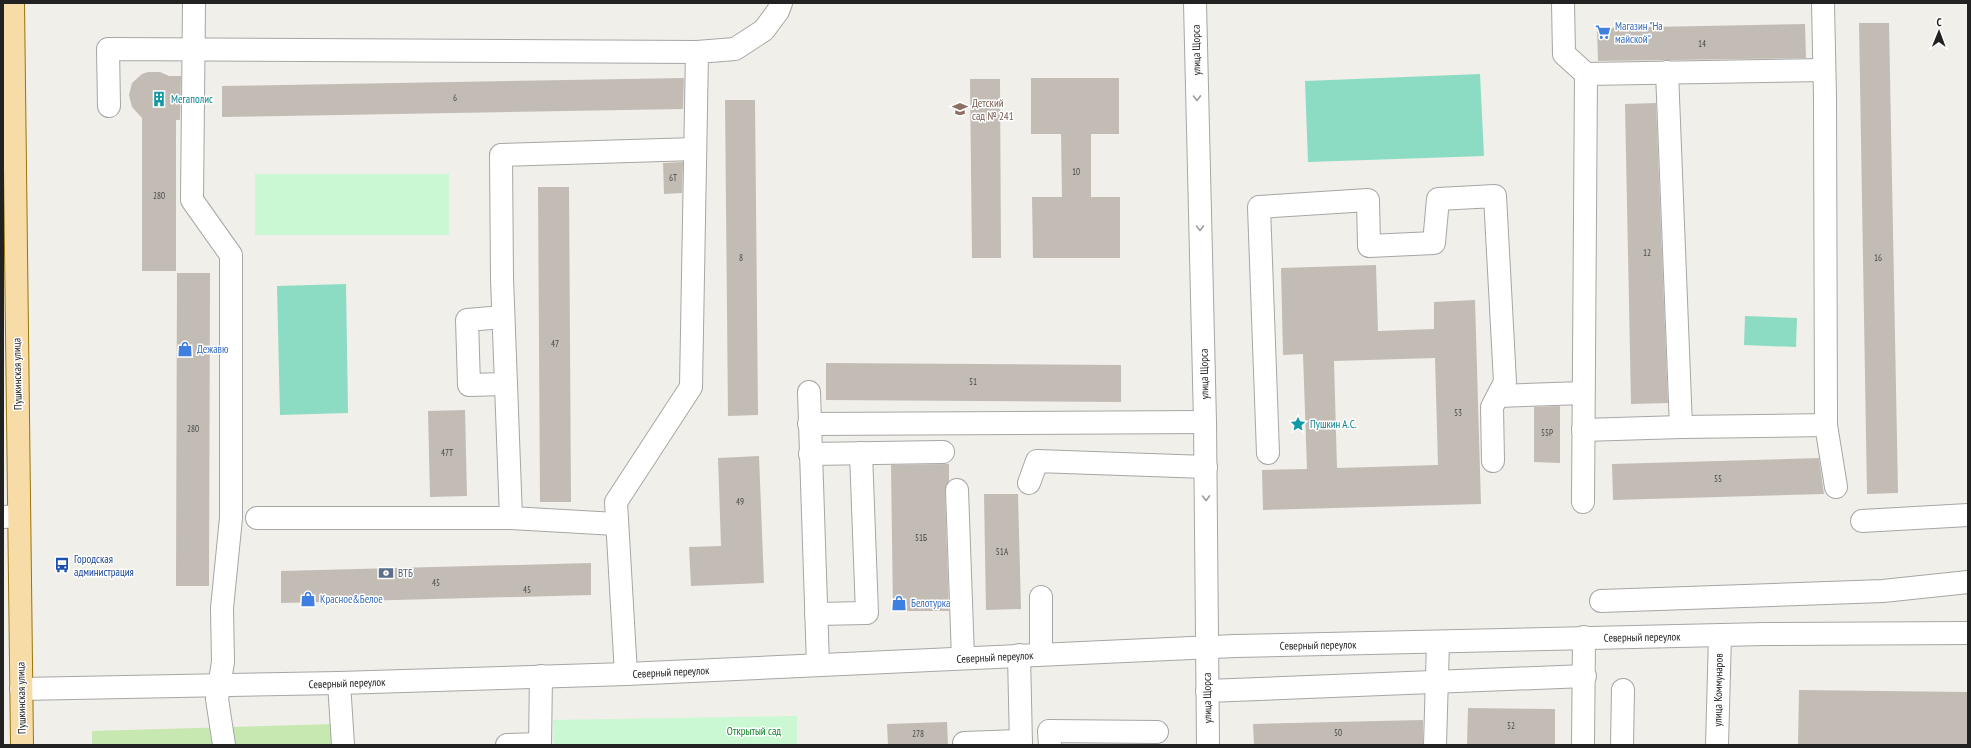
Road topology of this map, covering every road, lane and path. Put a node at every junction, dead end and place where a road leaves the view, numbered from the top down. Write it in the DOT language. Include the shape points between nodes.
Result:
graph roads {
  1 [pos="13,3"];
  2 [pos="194,3"];
  3 [pos="781,3"];
  4 [pos="1195,3"];
  5 [pos="1563,3"];
  6 [pos="1823,3"];
  7 [pos="193,49"];
  8 [pos="697,52"];
  9 [pos="1824,70"];
  10 [pos="1667,72"];
  11 [pos="1586,74"];
  12 [pos="109,106"];
  13 [pos="695,149"];
  14 [pos="503,317"];
  15 [pos="506,384"];
  16 [pos="809,392"];
  17 [pos="1584,393"];
  18 [pos="1498,396"];
  19 [pos="1205,422"];
  20 [pos="809,424"];
  21 [pos="1826,425"];
  22 [pos="1681,428"];
  23 [pos="1583,430"];
  24 [pos="943,452"];
  25 [pos="861,453"];
  26 [pos="1268,453"];
  27 [pos="810,454"];
  28 [pos="1493,461"];
  29 [pos="1206,466"];
  30 [pos="1029,483"];
  31 [pos="1836,487"];
  32 [pos="957,490"];
  33 [pos="1583,502"];
  34 [pos="1968,515"];
  35 [pos="11,516"];
  36 [pos="257,518"];
  37 [pos="511,518"];
  38 [pos="1862,521"];
  39 [pos="616,524"];
  40 [pos="1968,582"];
  41 [pos="1041,597"];
  42 [pos="1601,600"];
  43 [pos="816,614"];
  44 [pos="1968,633"];
  45 [pos="1720,636"];
  46 [pos="1584,637"];
  47 [pos="1438,642"];
  48 [pos="1207,648"];
  49 [pos="1041,654"];
  50 [pos="1019,656"];
  51 [pos="963,658"];
  52 [pos="818,665"];
  53 [pos="626,674"];
  54 [pos="541,676"];
  55 [pos="1584,676"];
  56 [pos="1436,682"];
  57 [pos="339,683"];
  58 [pos="219,685"];
  59 [pos="21,689"];
  60 [pos="1624,690"];
  61 [pos="1207,691"];
  62 [pos="1157,732"];
  63 [pos="1021,743"];
  64 [pos="22,745"];
  65 [pos="224,745"];
  66 [pos="343,745"];
  67 [pos="507,745"];
  68 [pos="540,745"];
  69 [pos="964,745"];
  70 [pos="1050,745"];
  71 [pos="1208,745"];
  72 [pos="1435,745"];
  73 [pos="1584,745"];
  74 [pos="1622,745"];
  75 [pos="1717,745"];
  1 -- 35 [label="main road, Пушкинская улица"];
  2 -- 7 [label="street"];
  3 -- 8 [label="street" via="764,30 734,49"];
  4 -- 19 [label="street, улица Щорса, one-way"];
  5 -- 11 [label="street" via="1564,54"];
  6 -- 9 [label="street"];
  7 -- 8 [label="street"];
  7 -- 12 [label="street" via="108,49"];
  7 -- 58 [label="street" via="192,200 231,255 231,518 222,608 223,662"];
  8 -- 13 [label="street"];
  9 -- 10 [label="street"];
  9 -- 21 [label="street"];
  10 -- 11 [label="street"];
  10 -- 22 [label="street"];
  11 -- 17 [label="street"];
  13 -- 14 [label="street" via="501,155"];
  13 -- 39 [label="street" via="691,387 616,502"];
  14 -- 15 [label="street"];
  14 -- 15 [label="street" via="467,320 469,384"];
  15 -- 37 [label="street"];
  16 -- 20 [label="street"];
  17 -- 18 [label="street"];
  17 -- 23 [label="street"];
  18 -- 26 [label="street" via="1506,382 1495,196 1438,199 1434,243 1369,246 1368,200 1259,207"];
  18 -- 28 [label="street" via="1492,407"];
  19 -- 20 [label="street"];
  19 -- 29 [label="street, улица Щорса"];
  20 -- 27 [label="street"];
  21 -- 22 [label="street"];
  21 -- 31 [label="street"];
  22 -- 23 [label="street"];
  23 -- 33 [label="street"];
  24 -- 25 [label="street"];
  25 -- 27 [label="street"];
  25 -- 43 [label="street" via="867,613"];
  27 -- 43 [label="street"];
  29 -- 30 [label="street" via="1037,461"];
  29 -- 48 [label="street, улица Щорса, one-way"];
  32 -- 51 [label="street"];
  34 -- 38 [label="street"];
  35 -- 59 [label="main road, Пушкинская улица"];
  36 -- 37 [label="street"];
  37 -- 39 [label="street"];
  39 -- 53 [label="street"];
  40 -- 42 [label="street" via="1882,591"];
  41 -- 49 [label="street"];
  43 -- 52 [label="street"];
  44 -- 45 [label="street, Северный переулок"];
  45 -- 46 [label="street, Северный переулок"];
  45 -- 75 [label="street, улица Коммунаров"];
  46 -- 47 [label="street, Северный переулок"];
  46 -- 55 [label="street"];
  47 -- 48 [label="street, Северный переулок"];
  47 -- 56 [label="street"];
  48 -- 49 [label="street, Северный переулок"];
  48 -- 61 [label="street, улица Щорса"];
  49 -- 50 [label="street, Северный переулок"];
  50 -- 51 [label="street, Северный переулок"];
  50 -- 63 [label="street"];
  51 -- 52 [label="street, Северный переулок"];
  52 -- 53 [label="street, Северный переулок"];
  53 -- 54 [label="street, Северный переулок"];
  54 -- 57 [label="street, Северный переулок"];
  54 -- 68 [label="street"];
  55 -- 56 [label="street"];
  55 -- 73 [label="street"];
  56 -- 61 [label="street"];
  56 -- 72 [label="street"];
  57 -- 58 [label="street, Северный переулок"];
  57 -- 66 [label="street"];
  58 -- 59 [label="street, Северный переулок"];
  58 -- 65 [label="street" via="217,699"];
  59 -- 64 [label="main road, Пушкинская улица"];
  60 -- 74 [label="street"];
  61 -- 71 [label="street, улица Щорса"];
  62 -- 70 [label="street" via="1049,731"];
  63 -- 69 [label="street"];
  67 -- 68 [label="street"];
}
